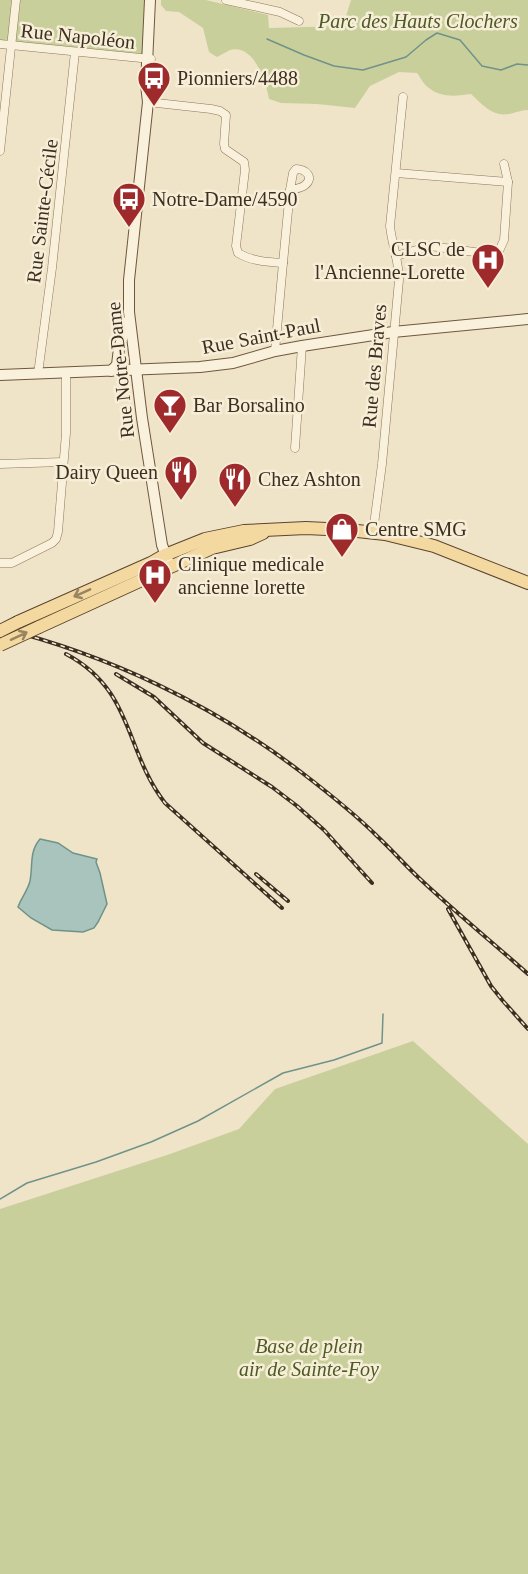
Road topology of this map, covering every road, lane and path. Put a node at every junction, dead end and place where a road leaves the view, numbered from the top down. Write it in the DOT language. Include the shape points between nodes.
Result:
graph roads {
  1 [pos="16,0"];
  2 [pos="150,0"];
  3 [pos="156,0"];
  4 [pos="226,0"];
  5 [pos="299,21"];
  6 [pos="0,44"];
  7 [pos="11,45"];
  8 [pos="75,52"];
  9 [pos="150,59"];
  10 [pos="403,97"];
  11 [pos="148,99"];
  12 [pos="0,151"];
  13 [pos="504,164"];
  14 [pos="396,173"];
  15 [pos="508,182"];
  16 [pos="290,190"];
  17 [pos="396,256"];
  18 [pos="283,263"];
  19 [pos="129,318"];
  20 [pos="528,319"];
  21 [pos="393,332"];
  22 [pos="302,346"];
  23 [pos="276,351"];
  24 [pos="136,369"];
  25 [pos="111,371"];
  26 [pos="66,373"];
  27 [pos="38,374"];
  28 [pos="0,375"];
  29 [pos="295,448"];
  30 [pos="63,462"];
  31 [pos="0,464"];
  32 [pos="373,532"];
  33 [pos="168,561"];
  34 [pos="0,563"];
  35 [pos="528,583"];
  36 [pos="0,631"];
  37 [pos="0,645"];
  1 -- 7 [label="street"];
  2 -- 9 [label="street, Rue Notre-Dame"];
  3 -- 9 [label="street, Rue Notre-Dame"];
  4 -- 5 [label="street" via="280,12"];
  6 -- 7 [label="street, Rue Napoléon"];
  7 -- 8 [label="street, Rue Napoléon"];
  7 -- 12 [label="street"];
  8 -- 9 [label="street, Rue Napoléon"];
  8 -- 27 [label="street, Rue Sainte-Cécile"];
  9 -- 11 [label="street, Rue Notre-Dame"];
  10 -- 14 [label="street, Rue des Braves"];
  11 -- 18 [label="street" via="226,115 225,149 244,162 245,170 238,253"];
  11 -- 19 [label="street, Rue Notre-Dame" via="129,280"];
  13 -- 15 [label="street"];
  14 -- 15 [label="street"];
  14 -- 17 [label="street, Rue des Braves" via="390,226"];
  15 -- 17 [label="street" via="504,240 499,251 489,254 430,246"];
  16 -- 18 [label="street"];
  17 -- 21 [label="street, Rue des Braves" via="399,280"];
  18 -- 23 [label="street"];
  19 -- 24 [label="street, Rue Notre-Dame"];
  19 -- 25 [label="street" via="117,365"];
  20 -- 21 [label="street, Rue Saint-Paul"];
  21 -- 22 [label="street, Rue Saint-Paul"];
  21 -- 32 [label="street, Rue des Braves"];
  22 -- 23 [label="street, Rue Saint-Paul"];
  22 -- 29 [label="street"];
  23 -- 24 [label="street, Rue Saint-Paul" via="233,363"];
  24 -- 25 [label="street, Rue Saint-Paul"];
  24 -- 33 [label="street, Rue Notre-Dame" via="162,544"];
  25 -- 26 [label="street, Rue Saint-Paul"];
  26 -- 27 [label="street, Rue Saint-Paul"];
  26 -- 30 [label="street"];
  27 -- 28 [label="street, Rue Saint-Paul"];
  30 -- 31 [label="street"];
  30 -- 34 [label="street" via="56,539 12,563"];
  32 -- 33 [label="main road" via="306,528 244,531 205,539"];
  32 -- 35 [label="main road" via="434,546"];
  33 -- 36 [label="main road, one-way, bridge" via="144,566"];
  37 -- 33 [label="main road, one-way, bridge"];
}
